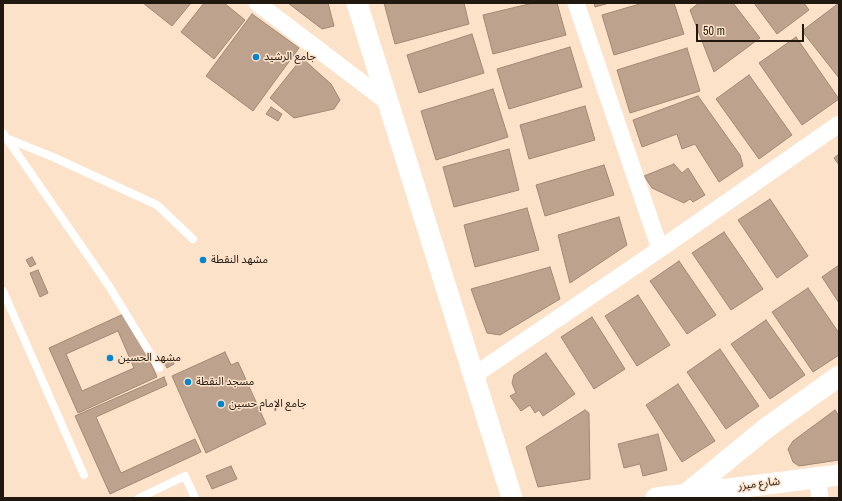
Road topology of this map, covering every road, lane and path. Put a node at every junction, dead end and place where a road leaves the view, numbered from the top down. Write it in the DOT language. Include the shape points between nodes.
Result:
graph roads {
  1 [pos="257,3"];
  2 [pos="357,3"];
  3 [pos="576,3"];
  4 [pos="390,104"];
  5 [pos="839,124"];
  6 [pos="4,136"];
  7 [pos="193,239"];
  8 [pos="660,249"];
  9 [pos="3,291"];
  10 [pos="159,368"];
  11 [pos="473,376"];
  12 [pos="839,376"];
  13 [pos="84,475"];
  14 [pos="839,475"];
  15 [pos="817,477"];
  16 [pos="687,496"];
  17 [pos="139,498"];
  18 [pos="195,498"];
  19 [pos="512,498"];
  20 [pos="656,498"];
  21 [pos="820,498"];
  1 -- 4 [label="street"];
  2 -- 4 [label="street"];
  3 -- 8 [label="street"];
  4 -- 11 [label="street"];
  5 -- 8 [label="street"];
  6 -- 7 [label="lane" via="157,205"];
  6 -- 10 [label="lane" via="109,286"];
  8 -- 11 [label="street"];
  9 -- 13 [label="lane"];
  11 -- 19 [label="street"];
  12 -- 16 [label="street" via="765,429"];
  14 -- 15 [label="street, شارع ميزر"];
  15 -- 16 [label="street, شارع ميزر"];
  15 -- 21 [label="street"];
  16 -- 20 [label="street, شارع ميزر"];
  17 -- 18 [label="lane" via="185,476"];
}
